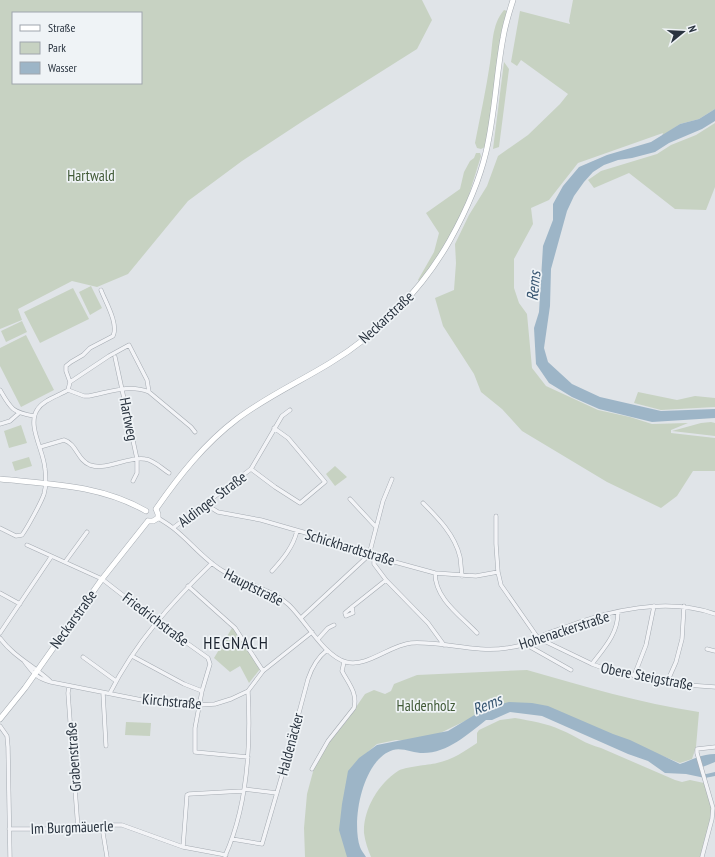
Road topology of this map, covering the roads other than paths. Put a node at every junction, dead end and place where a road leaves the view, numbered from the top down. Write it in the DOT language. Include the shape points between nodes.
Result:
graph roads {
  1 [pos="513,0"];
  2 [pos="101,290"];
  3 [pos="116,357"];
  4 [pos="70,382"];
  5 [pos="123,388"];
  6 [pos="0,390"];
  7 [pos="68,390"];
  8 [pos="149,392"];
  9 [pos="290,410"];
  10 [pos="19,413"];
  11 [pos="34,416"];
  12 [pos="0,424"];
  13 [pos="274,428"];
  14 [pos="195,432"];
  15 [pos="40,447"];
  16 [pos="137,459"];
  17 [pos="251,469"];
  18 [pos="169,473"];
  19 [pos="0,479"];
  20 [pos="392,479"];
  21 [pos="133,481"];
  22 [pos="45,483"];
  23 [pos="350,499"];
  24 [pos="424,503"];
  25 [pos="205,504"];
  26 [pos="156,509"];
  27 [pos="146,511"];
  28 [pos="496,516"];
  29 [pos="158,518"];
  30 [pos="148,521"];
  31 [pos="376,527"];
  32 [pos="0,528"];
  33 [pos="173,528"];
  34 [pos="298,531"];
  35 [pos="87,532"];
  36 [pos="27,545"];
  37 [pos="369,555"];
  38 [pos="374,556"];
  39 [pos="51,557"];
  40 [pos="65,562"];
  41 [pos="212,563"];
  42 [pos="272,571"];
  43 [pos="498,572"];
  44 [pos="435,573"];
  45 [pos="462,576"];
  46 [pos="102,579"];
  47 [pos="386,580"];
  48 [pos="188,586"];
  49 [pos="0,593"];
  50 [pos="20,604"];
  51 [pos="654,606"];
  52 [pos="684,606"];
  53 [pos="352,607"];
  54 [pos="618,612"];
  55 [pos="715,614"];
  56 [pos="301,618"];
  57 [pos="156,621"];
  58 [pos="334,625"];
  59 [pos="312,632"];
  60 [pos="0,633"];
  61 [pos="477,633"];
  62 [pos="0,638"];
  63 [pos="538,638"];
  64 [pos="318,639"];
  65 [pos="525,644"];
  66 [pos="444,645"];
  67 [pos="707,649"];
  68 [pos="327,650"];
  69 [pos="715,651"];
  70 [pos="132,656"];
  71 [pos="83,657"];
  72 [pos="344,662"];
  73 [pos="592,664"];
  74 [pos="571,670"];
  75 [pos="263,671"];
  76 [pos="35,672"];
  77 [pos="634,676"];
  78 [pos="668,680"];
  79 [pos="116,681"];
  80 [pos="69,686"];
  81 [pos="715,687"];
  82 [pos="202,691"];
  83 [pos="248,691"];
  84 [pos="103,692"];
  85 [pos="110,693"];
  86 [pos="200,705"];
  87 [pos="0,719"];
  88 [pos="0,726"];
  89 [pos="106,746"];
  90 [pos="715,747"];
  91 [pos="248,757"];
  92 [pos="312,769"];
  93 [pos="244,790"];
  94 [pos="277,793"];
  95 [pos="102,827"];
  96 [pos="9,829"];
  97 [pos="78,829"];
  98 [pos="232,839"];
  99 [pos="183,847"];
  100 [pos="225,856"];
  101 [pos="10,857"];
  102 [pos="107,857"];
  103 [pos="702,857"];
  1 -- 26 [label="main road, Neckarstraße" via="502,46 484,158 459,223 430,271 405,301 356,346 264,400 226,427 186,468"];
  2 -- 4 [label="street" via="113,320 115,333 66,366"];
  3 -- 5 [label="street, Hartweg"];
  4 -- 7 [label="street"];
  4 -- 8 [label="street" via="128,345 147,380"];
  5 -- 7 [label="street" via="89,396"];
  5 -- 8 [label="street"];
  5 -- 16 [label="street, Hartweg"];
  6 -- 10 [label="street" via="10,407"];
  7 -- 11 [label="street" via="44,402"];
  8 -- 14 [label="street"];
  9 -- 13 [label="street, Aldinger Straße"];
  10 -- 11 [label="street"];
  10 -- 12 [label="street" via="10,421"];
  11 -- 15 [label="street" via="34,430"];
  13 -- 17 [label="street, Aldinger Straße"];
  13 -- 17 [label="street" via="288,438 325,482 300,503"];
  15 -- 16 [label="street" via="60,440 68,441 73,444 82,460 96,466"];
  15 -- 22 [label="street"];
  16 -- 18 [label="street" via="150,460"];
  16 -- 21 [label="street, Hartweg" via="137,473"];
  17 -- 25 [label="street, Aldinger Straße"];
  19 -- 22 [label="main road"];
  20 -- 31 [label="street"];
  22 -- 27 [label="main road" via="88,489"];
  22 -- 32 [label="street" via="44,494 22,535 16,536"];
  23 -- 31 [label="street"];
  24 -- 45 [label="street" via="443,523 454,541 460,556"];
  25 -- 33 [label="street, Aldinger Straße"];
  25 -- 34 [label="street, Schickhardtstraße" via="218,512 261,520"];
  26 -- 27 [label="main road" via="150,508"];
  26 -- 29 [label="main road"];
  27 -- 30 [label="main road"];
  28 -- 43 [label="street"];
  29 -- 30 [label="main road"];
  29 -- 33 [label="street, Hauptstraße"];
  30 -- 46 [label="main road, Neckarstraße"];
  31 -- 37 [label="street"];
  33 -- 41 [label="street, Hauptstraße"];
  34 -- 37 [label="street, Schickhardtstraße" via="341,543"];
  34 -- 42 [label="street" via="295,542"];
  35 -- 40 [label="street"];
  36 -- 39 [label="street, Friedrichstraße"];
  37 -- 38 [label="street, Schickhardtstraße"];
  37 -- 56 [label="street"];
  38 -- 44 [label="street, Schickhardtstraße"];
  38 -- 47 [label="street" via="374,564"];
  39 -- 40 [label="street, Friedrichstraße"];
  39 -- 50 [label="street"];
  40 -- 46 [label="street, Friedrichstraße"];
  41 -- 48 [label="street"];
  41 -- 56 [label="street, Hauptstraße" via="227,574 277,596"];
  43 -- 45 [label="street, Schickhardtstraße"];
  43 -- 63 [label="street" via="501,586"];
  44 -- 45 [label="street, Schickhardtstraße"];
  44 -- 61 [label="street" via="437,586 447,602"];
  46 -- 57 [label="street, Friedrichstraße"];
  46 -- 76 [label="main road, Neckarstraße"];
  47 -- 53 [label="street"];
  47 -- 66 [label="street" via="428,623"];
  48 -- 57 [label="street"];
  48 -- 75 [label="street" via="235,628"];
  49 -- 50 [label="street"];
  50 -- 60 [label="street"];
  51 -- 52 [label="street, Hohenackerstraße"];
  51 -- 54 [label="street, Hohenackerstraße"];
  51 -- 77 [label="street" via="646,645"];
  52 -- 55 [label="street, Hohenackerstraße"];
  52 -- 78 [label="street" via="682,639"];
  54 -- 63 [label="street, Hohenackerstraße" via="588,619"];
  54 -- 73 [label="street" via="618,623 611,639"];
  56 -- 59 [label="street, Hauptstraße"];
  57 -- 70 [label="street"];
  57 -- 82 [label="street, Friedrichstraße" via="208,658 210,664"];
  58 -- 64 [label="street"];
  59 -- 64 [label="street, Hauptstraße"];
  59 -- 75 [label="street"];
  62 -- 76 [label="street, Kirchstraße"];
  63 -- 65 [label="street, Hohenackerstraße"];
  63 -- 73 [label="street, Obere Steigstraße"];
  64 -- 68 [label="street, Hauptstraße"];
  65 -- 66 [label="street, Hohenackerstraße" via="503,648"];
  65 -- 74 [label="street"];
  66 -- 72 [label="street, Hohenackerstraße" via="410,643 363,661"];
  67 -- 69 [label="street"];
  68 -- 72 [label="street, Hauptstraße"];
  68 -- 94 [label="street, Haldenäcker" via="318,658 310,673"];
  70 -- 79 [label="street"];
  70 -- 82 [label="street"];
  71 -- 79 [label="street"];
  72 -- 92 [label="street" via="342,671 355,694 354,708 328,741"];
  73 -- 77 [label="street, Obere Steigstraße"];
  75 -- 83 [label="street"];
  76 -- 80 [label="street, Kirchstraße" via="51,682"];
  76 -- 87 [label="main road, Neckarstraße"];
  77 -- 78 [label="street, Obere Steigstraße"];
  78 -- 81 [label="street, Obere Steigstraße" via="687,685"];
  79 -- 85 [label="street"];
  80 -- 84 [label="street, Kirchstraße"];
  80 -- 97 [label="street, Grabenstraße"];
  82 -- 86 [label="street, Friedrichstraße"];
  83 -- 86 [label="street, Kirchstraße" via="220,702"];
  83 -- 91 [label="street"];
  84 -- 85 [label="street, Kirchstraße"];
  84 -- 89 [label="street"];
  85 -- 86 [label="street, Kirchstraße" via="147,701"];
  86 -- 91 [label="street, Friedrichstraße" via="195,728 195,752"];
  88 -- 96 [label="street" via="7,736 8,747"];
  90 -- 103 [label="street" via="697,748 713,808"];
  91 -- 93 [label="street"];
  93 -- 94 [label="street"];
  93 -- 98 [label="street"];
  93 -- 99 [label="street" via="187,795"];
  94 -- 98 [label="street, Haldenäcker" via="262,844"];
  95 -- 97 [label="street, Im Burgmäuerle"];
  95 -- 99 [label="street, Im Burgmäuerle" via="122,826"];
  95 -- 102 [label="street"];
  96 -- 97 [label="street, Im Burgmäuerle"];
  96 -- 101 [label="street"];
  98 -- 100 [label="street"];
  99 -- 100 [label="street, Im Burgmäuerle"];
}
